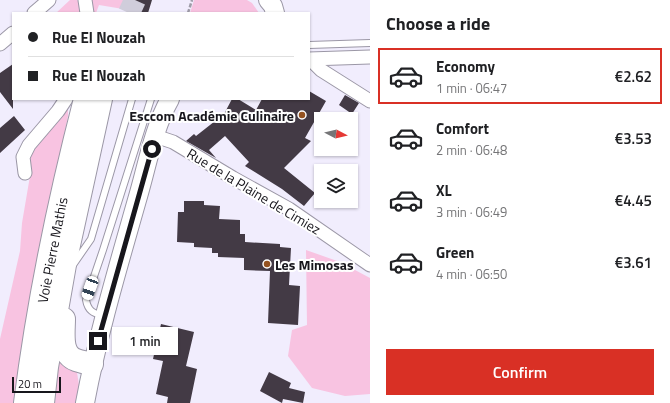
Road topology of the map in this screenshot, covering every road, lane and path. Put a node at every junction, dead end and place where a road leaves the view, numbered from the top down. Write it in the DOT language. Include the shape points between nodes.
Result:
graph roads {
  1 [pos="49,0"];
  2 [pos="85,0"];
  3 [pos="192,0"];
  4 [pos="268,0"];
  5 [pos="35,12"];
  6 [pos="87,12"];
  7 [pos="188,12"];
  8 [pos="275,12"];
  9 [pos="12,34"];
  10 [pos="370,43"];
  11 [pos="0,44"];
  12 [pos="310,45"];
  13 [pos="370,57"];
  14 [pos="310,60"];
  15 [pos="65,100"];
  16 [pos="85,100"];
  17 [pos="101,100"];
  18 [pos="132,100"];
  19 [pos="151,100"];
  20 [pos="170,100"];
  21 [pos="370,101"];
  22 [pos="155,136"];
  23 [pos="25,173"];
  24 [pos="370,265"];
  25 [pos="63,280"];
  26 [pos="104,317"];
  27 [pos="92,364"];
  28 [pos="25,403"];
  29 [pos="43,403"];
  30 [pos="86,403"];
  1 -- 5 [label="street"];
  2 -- 6 [label="street"];
  3 -- 7 [label="path"];
  4 -- 8 [label="street"];
  9 -- 11 [label="street"];
  10 -- 12 [label="lane"];
  13 -- 14 [label="street"];
  14 -- 21 [label="street" via="321,70"];
  15 -- 23 [label="street" via="29,144 23,156"];
  16 -- 28 [label="highway, Voie Pierre Mathis" via="49,254"];
  17 -- 25 [label="highway, Voie Pierre Mathis"];
  18 -- 25 [label="lane" via="90,239"];
  19 -- 26 [label="lane" via="86,300 87,308"];
  20 -- 22 [label="street"];
  22 -- 24 [label="street, Rue de la Plaine de Cimiez" via="173,142 289,209"];
  22 -- 26 [label="street"];
  25 -- 27 [label="highway" via="64,346 69,356"];
  25 -- 29 [label="highway, Voie Pierre Mathis"];
  26 -- 27 [label="street"];
  27 -- 30 [label="street"];
}
